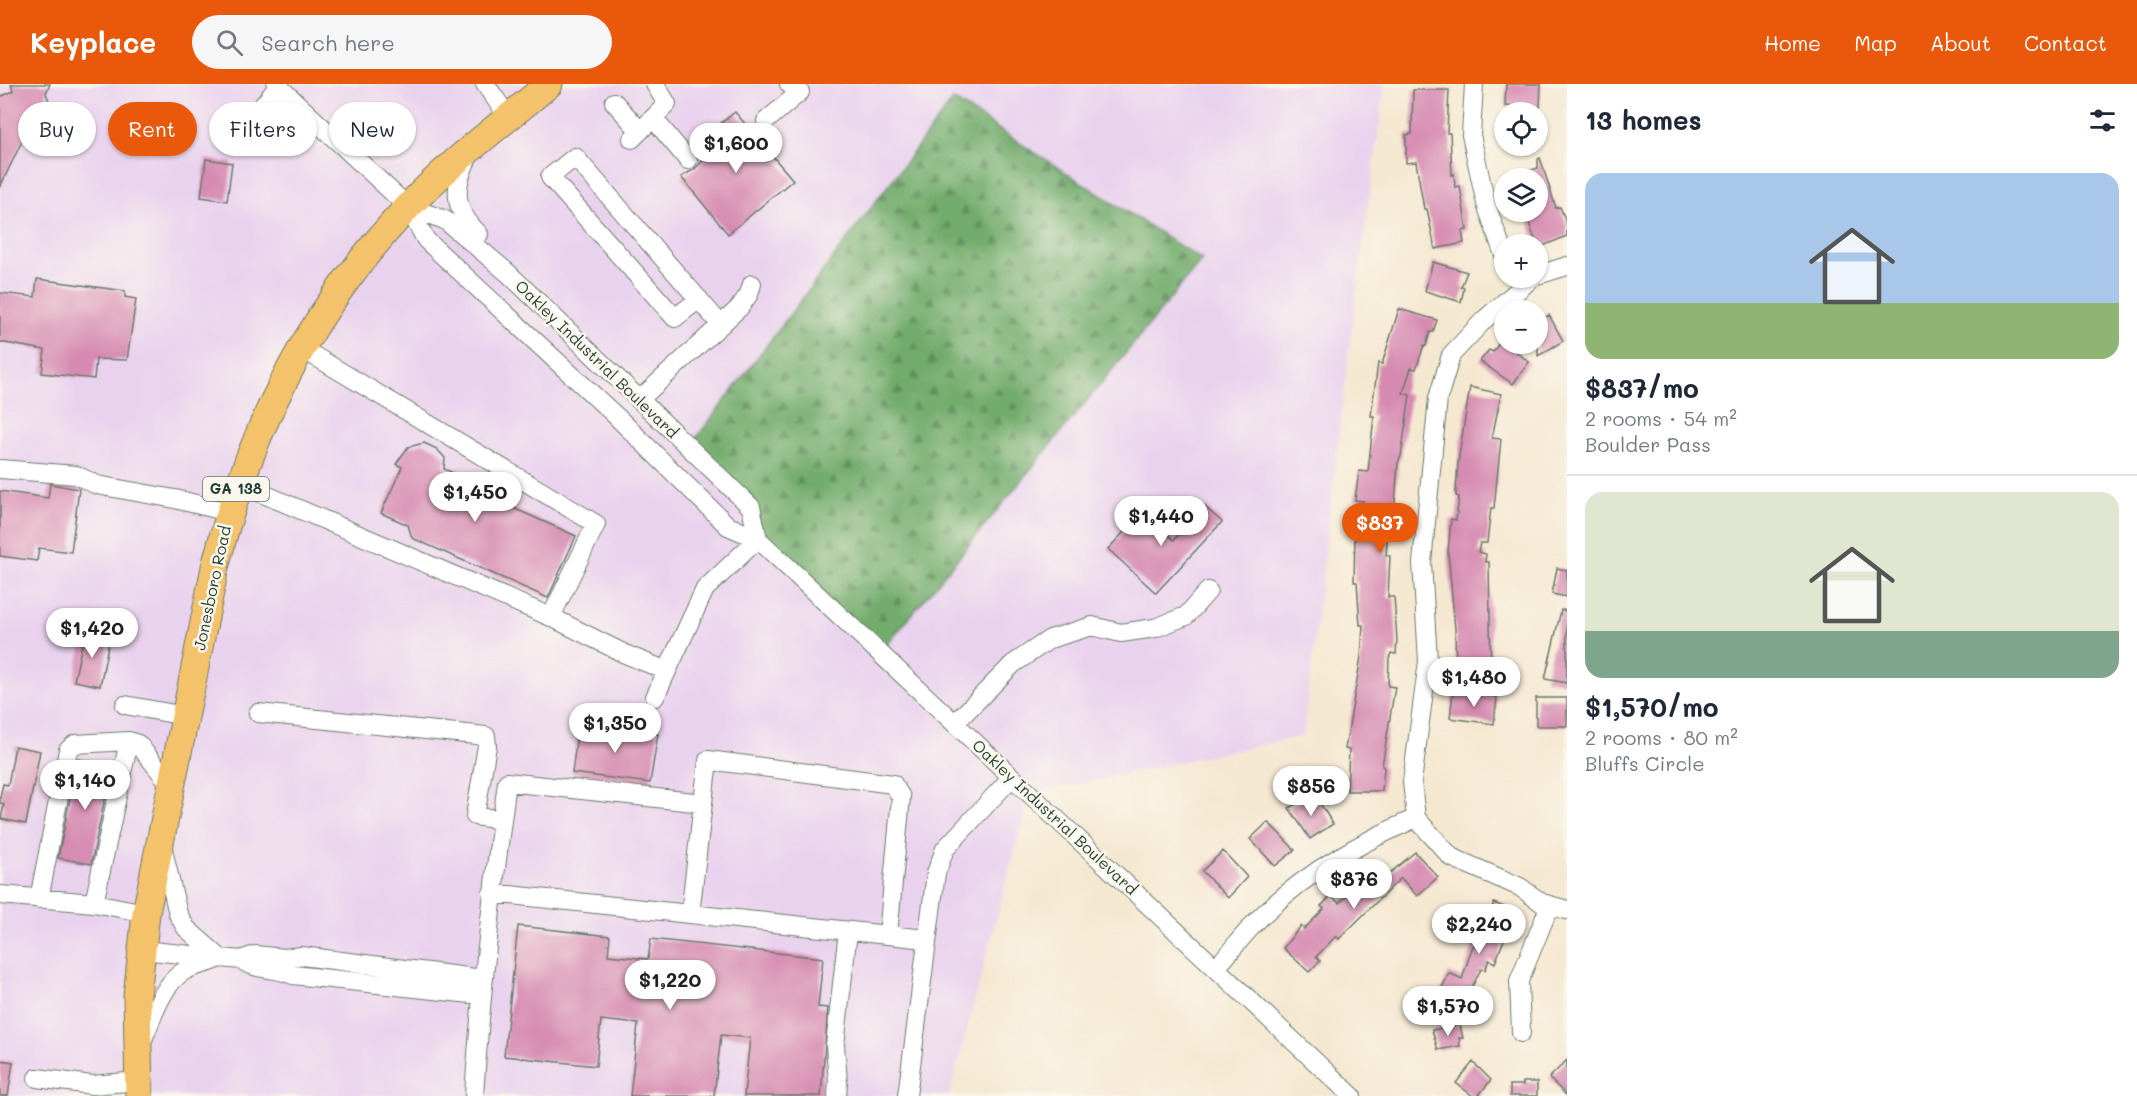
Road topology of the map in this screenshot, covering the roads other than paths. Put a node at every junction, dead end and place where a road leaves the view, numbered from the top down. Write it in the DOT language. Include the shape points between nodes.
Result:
graph roads {
  1 [pos="278,84"];
  2 [pos="485,84"];
  3 [pos="549,84"];
  4 [pos="789,84"];
  5 [pos="1473,84"];
  6 [pos="650,85"];
  7 [pos="264,102"];
  8 [pos="614,102"];
  9 [pos="508,118"];
  10 [pos="653,118"];
  11 [pos="766,121"];
  12 [pos="474,147"];
  13 [pos="688,160"];
  14 [pos="408,207"];
  15 [pos="1497,234"];
  16 [pos="1567,266"];
  17 [pos="1548,272"];
  18 [pos="752,284"];
  19 [pos="1515,288"];
  20 [pos="699,299"];
  21 [pos="721,325"];
  22 [pos="569,333"];
  23 [pos="301,348"];
  24 [pos="639,400"];
  25 [pos="0,469"];
  26 [pos="238,483"];
  27 [pos="229,512"];
  28 [pos="758,539"];
  29 [pos="1208,591"];
  30 [pos="551,617"];
  31 [pos="668,671"];
  32 [pos="655,697"];
  33 [pos="125,705"];
  34 [pos="258,713"];
  35 [pos="185,716"];
  36 [pos="954,723"];
  37 [pos="129,741"];
  38 [pos="1012,777"];
  39 [pos="171,785"];
  40 [pos="703,802"];
  41 [pos="1416,818"];
  42 [pos="502,820"];
  43 [pos="160,838"];
  44 [pos="492,893"];
  45 [pos="0,895"];
  46 [pos="39,899"];
  47 [pos="94,903"];
  48 [pos="1558,907"];
  49 [pos="146,913"];
  50 [pos="690,914"];
  51 [pos="848,931"];
  52 [pos="888,935"];
  53 [pos="926,939"];
  54 [pos="142,950"];
  55 [pos="220,958"];
  56 [pos="1216,968"];
  57 [pos="482,987"];
  58 [pos="1521,1034"];
  59 [pos="137,1054"];
  60 [pos="37,1078"];
  61 [pos="139,1088"];
  62 [pos="474,1096"];
  63 [pos="837,1096"];
  64 [pos="907,1096"];
  65 [pos="1352,1096"];
  1 -- 7 [label="street"];
  1 -- 14 [label="street, Oakley Industrial Boulevard"];
  2 -- 9 [label="street"];
  3 -- 9 [label="highway, Jonesboro Road / GA 138"];
  4 -- 11 [label="street" via="800,92"];
  5 -- 15 [label="street" via="1471,135"];
  6 -- 10 [label="street" via="667,104"];
  8 -- 10 [label="street" via="636,135"];
  9 -- 12 [label="highway, Jonesboro Road / GA 138"];
  10 -- 13 [label="street"];
  12 -- 14 [label="highway, Jonesboro Road / GA 138"];
  12 -- 22 [label="street" via="459,187 458,204 464,219 566,314"];
  14 -- 22 [label="street, Oakley Industrial Boulevard" via="445,220 508,273"];
  14 -- 23 [label="highway, Jonesboro Road / GA 138" via="352,272"];
  14 -- 28 [label="street, Oakley Industrial Boulevard" via="426,240 728,526"];
  16 -- 17 [label="street"];
  18 -- 21 [label="street" via="740,308"];
  19 -- 41 [label="street" via="1451,355 1438,398 1422,563 1428,661 1412,782"];
  20 -- 20 [label="street" via="575,157 550,177 675,318"];
  20 -- 21 [label="street"];
  21 -- 24 [label="street"];
  22 -- 24 [label="street, Oakley Industrial Boulevard"];
  23 -- 26 [label="highway, Jonesboro Road / GA 138" via="265,416"];
  23 -- 30 [label="street" via="596,524"];
  24 -- 28 [label="street, Oakley Industrial Boulevard" via="751,507"];
  25 -- 27 [label="street" via="76,475 97,485"];
  26 -- 27 [label="highway, Jonesboro Road / GA 138"];
  26 -- 30 [label="street"];
  27 -- 35 [label="highway, Jonesboro Road / GA 138"];
  28 -- 31 [label="street" via="705,589"];
  28 -- 36 [label="street, Oakley Industrial Boulevard"];
  29 -- 36 [label="street" via="1186,616 1155,628 1121,633 1092,626 1050,639 1013,664"];
  30 -- 31 [label="street"];
  31 -- 32 [label="street"];
  33 -- 35 [label="street"];
  34 -- 42 [label="street" via="486,736 475,816"];
  35 -- 39 [label="highway, Jonesboro Road / GA 138"];
  36 -- 38 [label="street, Oakley Industrial Boulevard"];
  37 -- 39 [label="street" via="138,744"];
  37 -- 46 [label="street" via="75,744 68,750"];
  37 -- 47 [label="street"];
  38 -- 53 [label="street" via="945,849 936,873"];
  38 -- 56 [label="street, Oakley Industrial Boulevard"];
  39 -- 43 [label="highway, Jonesboro Road / GA 138"];
  40 -- 42 [label="street" via="507,782"];
  40 -- 50 [label="street"];
  40 -- 52 [label="street" via="708,760 893,784 901,797"];
  41 -- 48 [label="street" via="1451,857 1520,887 1542,903"];
  41 -- 56 [label="street" via="1362,842 1319,868 1267,910"];
  42 -- 44 [label="street"];
  43 -- 49 [label="highway, Jonesboro Road / GA 138"];
  43 -- 55 [label="street" via="178,914 186,928"];
  44 -- 50 [label="street"];
  44 -- 57 [label="street"];
  45 -- 46 [label="street"];
  46 -- 47 [label="street"];
  47 -- 49 [label="street"];
  48 -- 58 [label="street" via="1519,981"];
  49 -- 54 [label="highway, Jonesboro Road / GA 138"];
  50 -- 51 [label="street"];
  51 -- 52 [label="street"];
  51 -- 63 [label="street" via="835,1045"];
  52 -- 53 [label="street"];
  53 -- 64 [label="street"];
  54 -- 55 [label="street"];
  54 -- 59 [label="highway, Jonesboro Road / GA 138"];
  55 -- 57 [label="street" via="293,975"];
  55 -- 59 [label="street" via="193,967 174,980 165,991"];
  56 -- 65 [label="street, Oakley Industrial Boulevard"];
  57 -- 62 [label="street"];
  59 -- 61 [label="highway, Jonesboro Road / GA 138"];
  60 -- 61 [label="street"];
}
